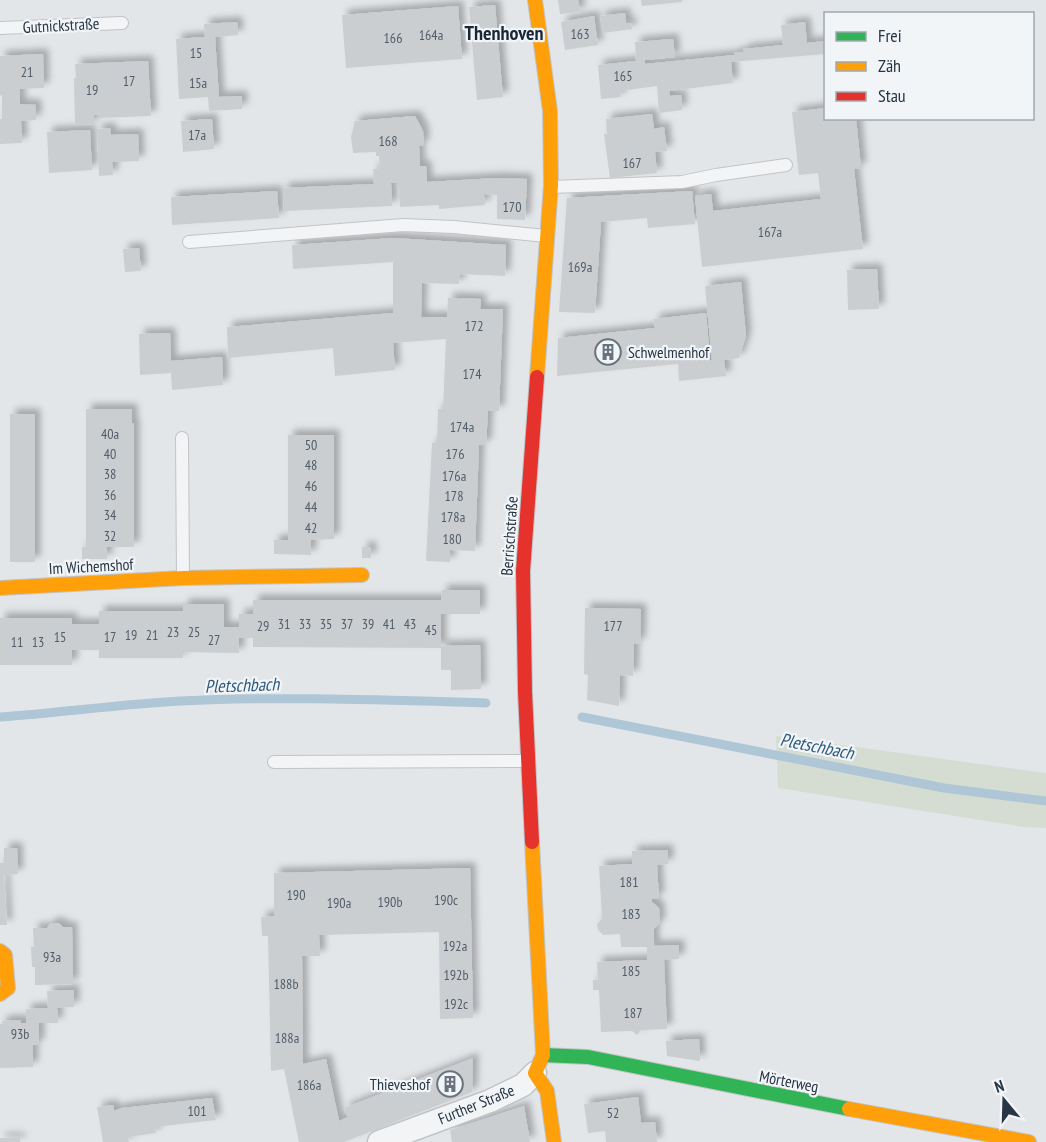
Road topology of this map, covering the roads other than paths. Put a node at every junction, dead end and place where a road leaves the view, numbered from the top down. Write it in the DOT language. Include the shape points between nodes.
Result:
graph roads {
  1 [pos="535,0"];
  2 [pos="122,23"];
  3 [pos="0,28"];
  4 [pos="786,165"];
  5 [pos="551,188"];
  6 [pos="547,236"];
  7 [pos="189,242"];
  8 [pos="182,438"];
  9 [pos="362,575"];
  10 [pos="183,578"];
  11 [pos="0,588"];
  12 [pos="527,761"];
  13 [pos="274,762"];
  14 [pos="0,951"];
  15 [pos="0,994"];
  16 [pos="539,1064"];
  17 [pos="379,1142"];
  18 [pos="554,1142"];
  19 [pos="1029,1142"];
  1 -- 5 [label="street, Berrischstraße" via="550,111"];
  2 -- 3 [label="lane, Gutnickstraße"];
  4 -- 5 [label="lane" via="682,182"];
  5 -- 6 [label="street, Berrischstraße"];
  6 -- 7 [label="lane" via="403,225"];
  6 -- 12 [label="street, Berrischstraße" via="523,571"];
  8 -- 10 [label="lane"];
  9 -- 10 [label="street, Im Wichemshof"];
  10 -- 11 [label="street, Im Wichemshof"];
  12 -- 13 [label="lane"];
  12 -- 16 [label="street, Berrischstraße"];
  14 -- 15 [label="street" via="5,955 8,988"];
  16 -- 17 [label="street, Further Straße" via="523,1085"];
  16 -- 18 [label="street"];
  16 -- 19 [label="street, Mörterweg" via="588,1057"];
}
